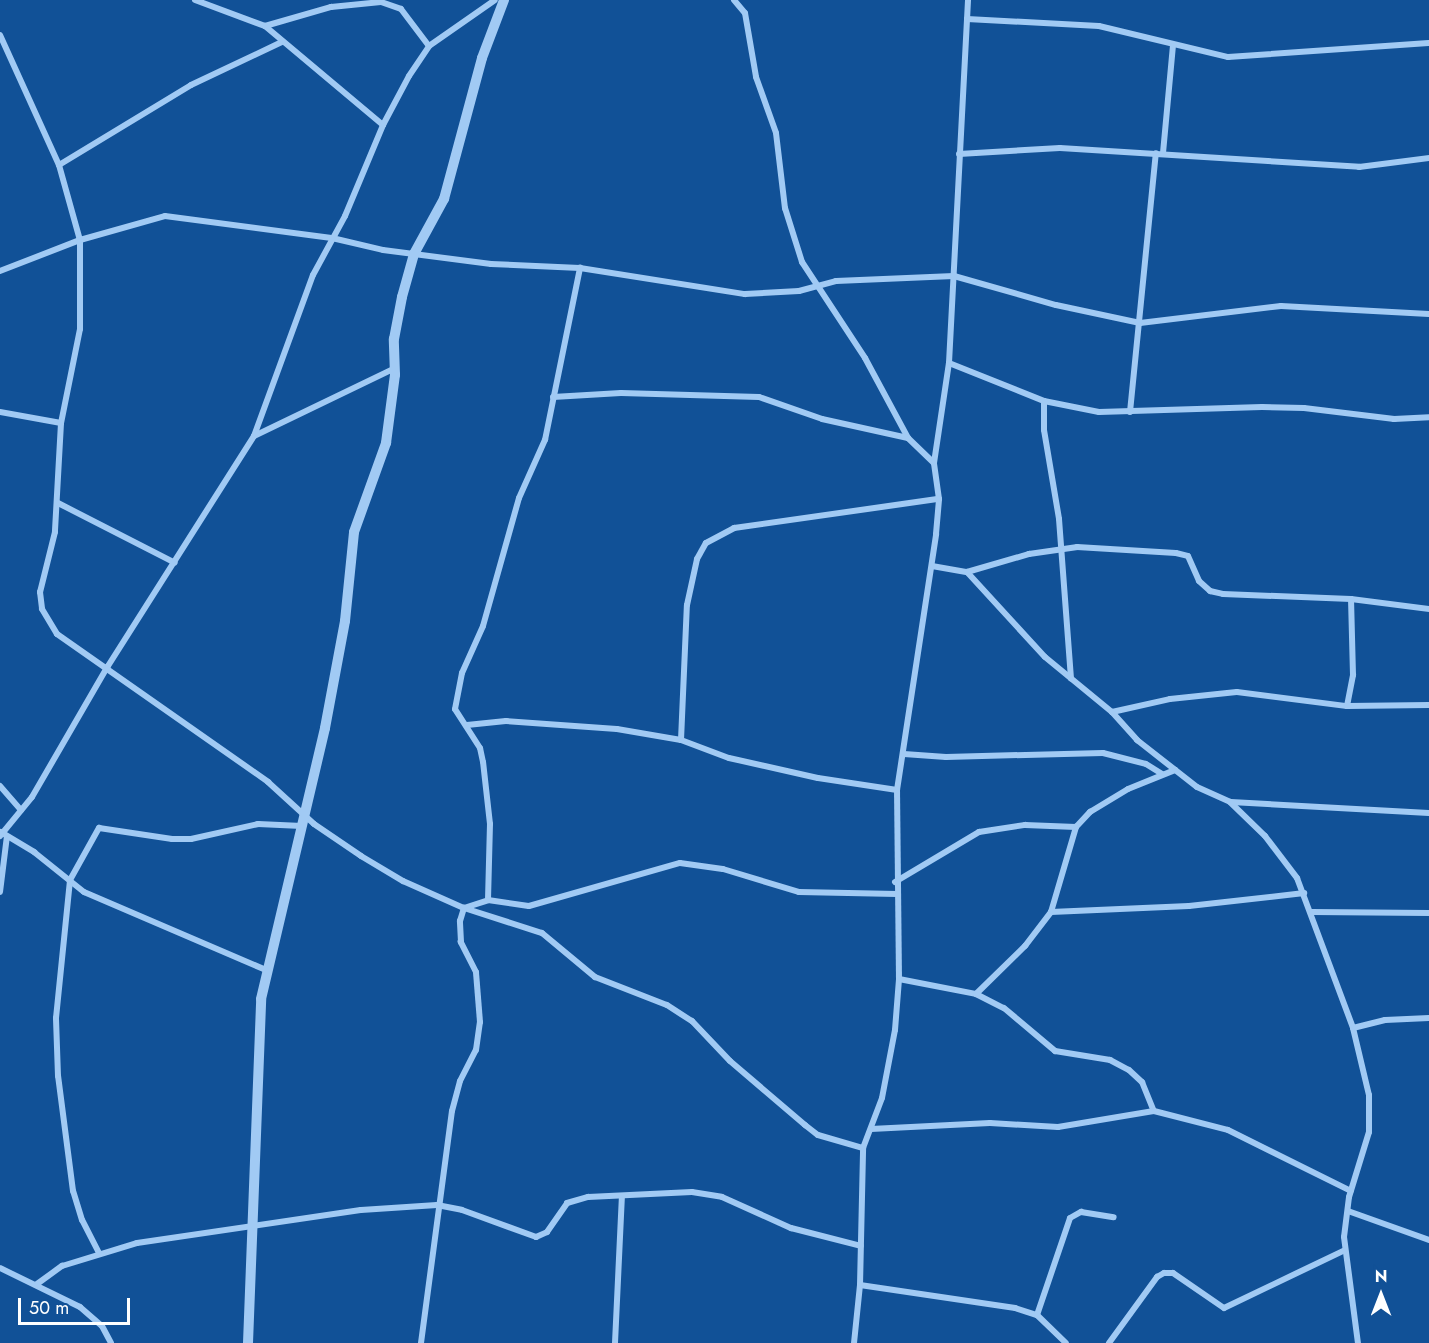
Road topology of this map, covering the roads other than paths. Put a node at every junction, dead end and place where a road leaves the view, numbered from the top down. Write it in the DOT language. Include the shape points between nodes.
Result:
graph roads {
  1 [pos="195,0"];
  2 [pos="495,0"];
  3 [pos="504,0"];
  4 [pos="734,0"];
  5 [pos="968,0"];
  6 [pos="361,1"];
  7 [pos="967,19"];
  8 [pos="265,26"];
  9 [pos="0,35"];
  10 [pos="282,42"];
  11 [pos="1429,43"];
  12 [pos="429,46"];
  13 [pos="1173,46"];
  14 [pos="383,125"];
  15 [pos="1156,153"];
  16 [pos="1163,153"];
  17 [pos="959,154"];
  18 [pos="1429,158"];
  19 [pos="59,165"];
  20 [pos="332,238"];
  21 [pos="80,240"];
  22 [pos="414,254"];
  23 [pos="580,268"];
  24 [pos="0,271"];
  25 [pos="954,276"];
  26 [pos="817,284"];
  27 [pos="1429,314"];
  28 [pos="1140,323"];
  29 [pos="949,363"];
  30 [pos="395,368"];
  31 [pos="554,397"];
  32 [pos="1044,401"];
  33 [pos="0,412"];
  34 [pos="1130,412"];
  35 [pos="1429,417"];
  36 [pos="61,423"];
  37 [pos="254,436"];
  38 [pos="908,438"];
  39 [pos="934,464"];
  40 [pos="939,499"];
  41 [pos="58,503"];
  42 [pos="1059,548"];
  43 [pos="175,563"];
  44 [pos="932,566"];
  45 [pos="968,572"];
  46 [pos="1351,599"];
  47 [pos="1429,609"];
  48 [pos="108,666"];
  49 [pos="1071,679"];
  50 [pos="1429,705"];
  51 [pos="1347,706"];
  52 [pos="1112,712"];
  53 [pos="466,725"];
  54 [pos="681,740"];
  55 [pos="904,753"];
  56 [pos="1175,770"];
  57 [pos="1162,774"];
  58 [pos="0,786"];
  59 [pos="897,790"];
  60 [pos="1230,802"];
  61 [pos="21,810"];
  62 [pos="303,813"];
  63 [pos="1429,813"];
  64 [pos="302,826"];
  65 [pos="1076,826"];
  66 [pos="3,834"];
  67 [pos="70,880"];
  68 [pos="895,882"];
  69 [pos="0,892"];
  70 [pos="1304,893"];
  71 [pos="897,894"];
  72 [pos="488,900"];
  73 [pos="465,908"];
  74 [pos="1051,912"];
  75 [pos="1312,912"];
  76 [pos="1429,912"];
  77 [pos="268,971"];
  78 [pos="899,979"];
  79 [pos="976,994"];
  80 [pos="1429,1018"];
  81 [pos="1353,1028"];
  82 [pos="1154,1111"];
  83 [pos="871,1130"];
  84 [pos="863,1148"];
  85 [pos="1351,1191"];
  86 [pos="622,1196"];
  87 [pos="437,1205"];
  88 [pos="1348,1211"];
  89 [pos="1114,1217"];
  90 [pos="250,1225"];
  91 [pos="1429,1240"];
  92 [pos="861,1246"];
  93 [pos="1345,1250"];
  94 [pos="99,1253"];
  95 [pos="0,1268"];
  96 [pos="37,1284"];
  97 [pos="860,1285"];
  98 [pos="1037,1315"];
  99 [pos="111,1343"];
  100 [pos="248,1343"];
  101 [pos="421,1343"];
  102 [pos="615,1343"];
  103 [pos="854,1343"];
  104 [pos="1066,1343"];
  105 [pos="1109,1343"];
  106 [pos="1358,1343"];
  1 -- 8 [label="street"];
  2 -- 12 [label="street"];
  3 -- 22 [label="street" via="482,58 444,199"];
  4 -- 26 [label="street" via="746,13 756,77 776,133 786,208 802,262"];
  5 -- 7 [label="street"];
  6 -- 8 [label="street"];
  6 -- 12 [label="street" via="401,9"];
  7 -- 13 [label="street" via="1099,26"];
  7 -- 17 [label="street"];
  8 -- 10 [label="street"];
  9 -- 19 [label="street"];
  10 -- 14 [label="street"];
  10 -- 19 [label="street" via="191,85"];
  11 -- 13 [label="street" via="1228,57"];
  12 -- 14 [label="street"];
  13 -- 16 [label="street"];
  14 -- 20 [label="street"];
  15 -- 16 [label="street"];
  15 -- 17 [label="street" via="1060,148"];
  15 -- 28 [label="street"];
  16 -- 18 [label="street" via="1359,167"];
  17 -- 25 [label="street"];
  19 -- 21 [label="street"];
  20 -- 21 [label="street" via="165,216"];
  20 -- 22 [label="street"];
  20 -- 37 [label="street" via="313,275"];
  21 -- 24 [label="street"];
  21 -- 36 [label="street" via="80,329"];
  22 -- 23 [label="street" via="491,264"];
  22 -- 30 [label="street" via="394,339"];
  23 -- 26 [label="street" via="746,294 799,291"];
  23 -- 31 [label="street"];
  25 -- 26 [label="street"];
  25 -- 28 [label="street" via="1056,305"];
  25 -- 29 [label="street"];
  26 -- 38 [label="street" via="865,358"];
  27 -- 28 [label="street" via="1281,306"];
  28 -- 34 [label="street"];
  29 -- 32 [label="street"];
  29 -- 39 [label="street"];
  30 -- 37 [label="street"];
  30 -- 62 [label="street" via="386,443 354,532 343,630"];
  31 -- 38 [label="street" via="630,393 759,397 822,419"];
  31 -- 53 [label="street" via="545,440 522,489 483,626 462,673 455,709"];
  32 -- 34 [label="street" via="1099,412"];
  32 -- 42 [label="street"];
  33 -- 36 [label="street"];
  34 -- 35 [label="street" via="1304,408 1394,419"];
  36 -- 41 [label="street"];
  37 -- 43 [label="street"];
  38 -- 39 [label="street"];
  39 -- 40 [label="street"];
  40 -- 44 [label="street"];
  40 -- 54 [label="street" via="734,528 706,543 697,559 687,605"];
  41 -- 43 [label="street"];
  41 -- 48 [label="street" via="40,592 42,609 69,645"];
  42 -- 45 [label="street"];
  42 -- 46 [label="street" via="1188,556 1199,581 1210,591 1223,594"];
  42 -- 49 [label="street"];
  43 -- 48 [label="street"];
  44 -- 45 [label="street"];
  44 -- 55 [label="street"];
  45 -- 49 [label="street" via="1045,657"];
  46 -- 47 [label="street"];
  46 -- 51 [label="street" via="1353,675"];
  48 -- 61 [label="street" via="73,730"];
  48 -- 62 [label="street" via="268,782"];
  49 -- 52 [label="street"];
  50 -- 51 [label="street"];
  51 -- 52 [label="street" via="1237,692 1170,699"];
  52 -- 56 [label="street" via="1137,740"];
  53 -- 54 [label="street" via="506,721 617,729"];
  53 -- 72 [label="street" via="480,748 483,762 490,824"];
  54 -- 59 [label="street" via="729,758"];
  55 -- 57 [label="street" via="946,757 1103,753 1146,764"];
  55 -- 59 [label="street"];
  56 -- 57 [label="street"];
  56 -- 60 [label="street"];
  57 -- 65 [label="street" via="1112,798"];
  58 -- 61 [label="street"];
  59 -- 68 [label="street"];
  60 -- 63 [label="street"];
  60 -- 70 [label="street" via="1265,836"];
  61 -- 66 [label="street"];
  62 -- 64 [label="street"];
  62 -- 73 [label="street" via="403,881"];
  64 -- 67 [label="street" via="258,824 172,839 99,828"];
  64 -- 77 [label="street" via="289,866"];
  65 -- 68 [label="street" via="1025,825 979,832"];
  65 -- 74 [label="street"];
  66 -- 67 [label="street"];
  66 -- 69 [label="street"];
  67 -- 77 [label="street" via="101,900"];
  67 -- 94 [label="street" via="56,1018 58,1076 73,1191 81,1220"];
  68 -- 71 [label="street"];
  70 -- 74 [label="street" via="1189,906"];
  70 -- 75 [label="street"];
  71 -- 72 [label="street" via="798,892 723,869 680,863 528,906"];
  71 -- 78 [label="street"];
  72 -- 73 [label="street"];
  73 -- 84 [label="street" via="542,933 595,978 667,1005 692,1022 730,1061 812,1130"];
  73 -- 87 [label="street" via="460,921 461,942 476,972 480,1022 476,1050 460,1081 452,1111 450,1147"];
  74 -- 79 [label="street" via="1005,968"];
  75 -- 76 [label="street"];
  75 -- 81 [label="street"];
  77 -- 90 [label="street" via="261,999"];
  78 -- 79 [label="street"];
  78 -- 83 [label="street" via="895,1030"];
  79 -- 82 [label="street" via="1010,1013 1055,1051 1110,1060 1129,1070 1142,1082"];
  80 -- 81 [label="street" via="1385,1020"];
  81 -- 85 [label="street" via="1371,1113"];
  82 -- 83 [label="street" via="1058,1127 990,1123"];
  82 -- 85 [label="street" via="1228,1130"];
  83 -- 84 [label="street"];
  84 -- 92 [label="street"];
  85 -- 88 [label="street"];
  86 -- 87 [label="street" via="575,1199 567,1203 547,1232 536,1237"];
  86 -- 92 [label="street" via="693,1192 722,1197 791,1228"];
  86 -- 102 [label="street"];
  87 -- 90 [label="street"];
  87 -- 101 [label="street"];
  88 -- 91 [label="street"];
  88 -- 93 [label="street"];
  89 -- 98 [label="street" via="1081,1212 1070,1218"];
  90 -- 94 [label="street"];
  90 -- 100 [label="street"];
  92 -- 97 [label="street"];
  93 -- 105 [label="street" via="1224,1308 1173,1273 1164,1273 1157,1277"];
  93 -- 106 [label="street"];
  94 -- 96 [label="street" via="62,1266"];
  95 -- 96 [label="street"];
  96 -- 99 [label="street" via="80,1307 102,1326"];
  97 -- 98 [label="street" via="1015,1308"];
  97 -- 103 [label="street"];
  98 -- 104 [label="street"];
}
